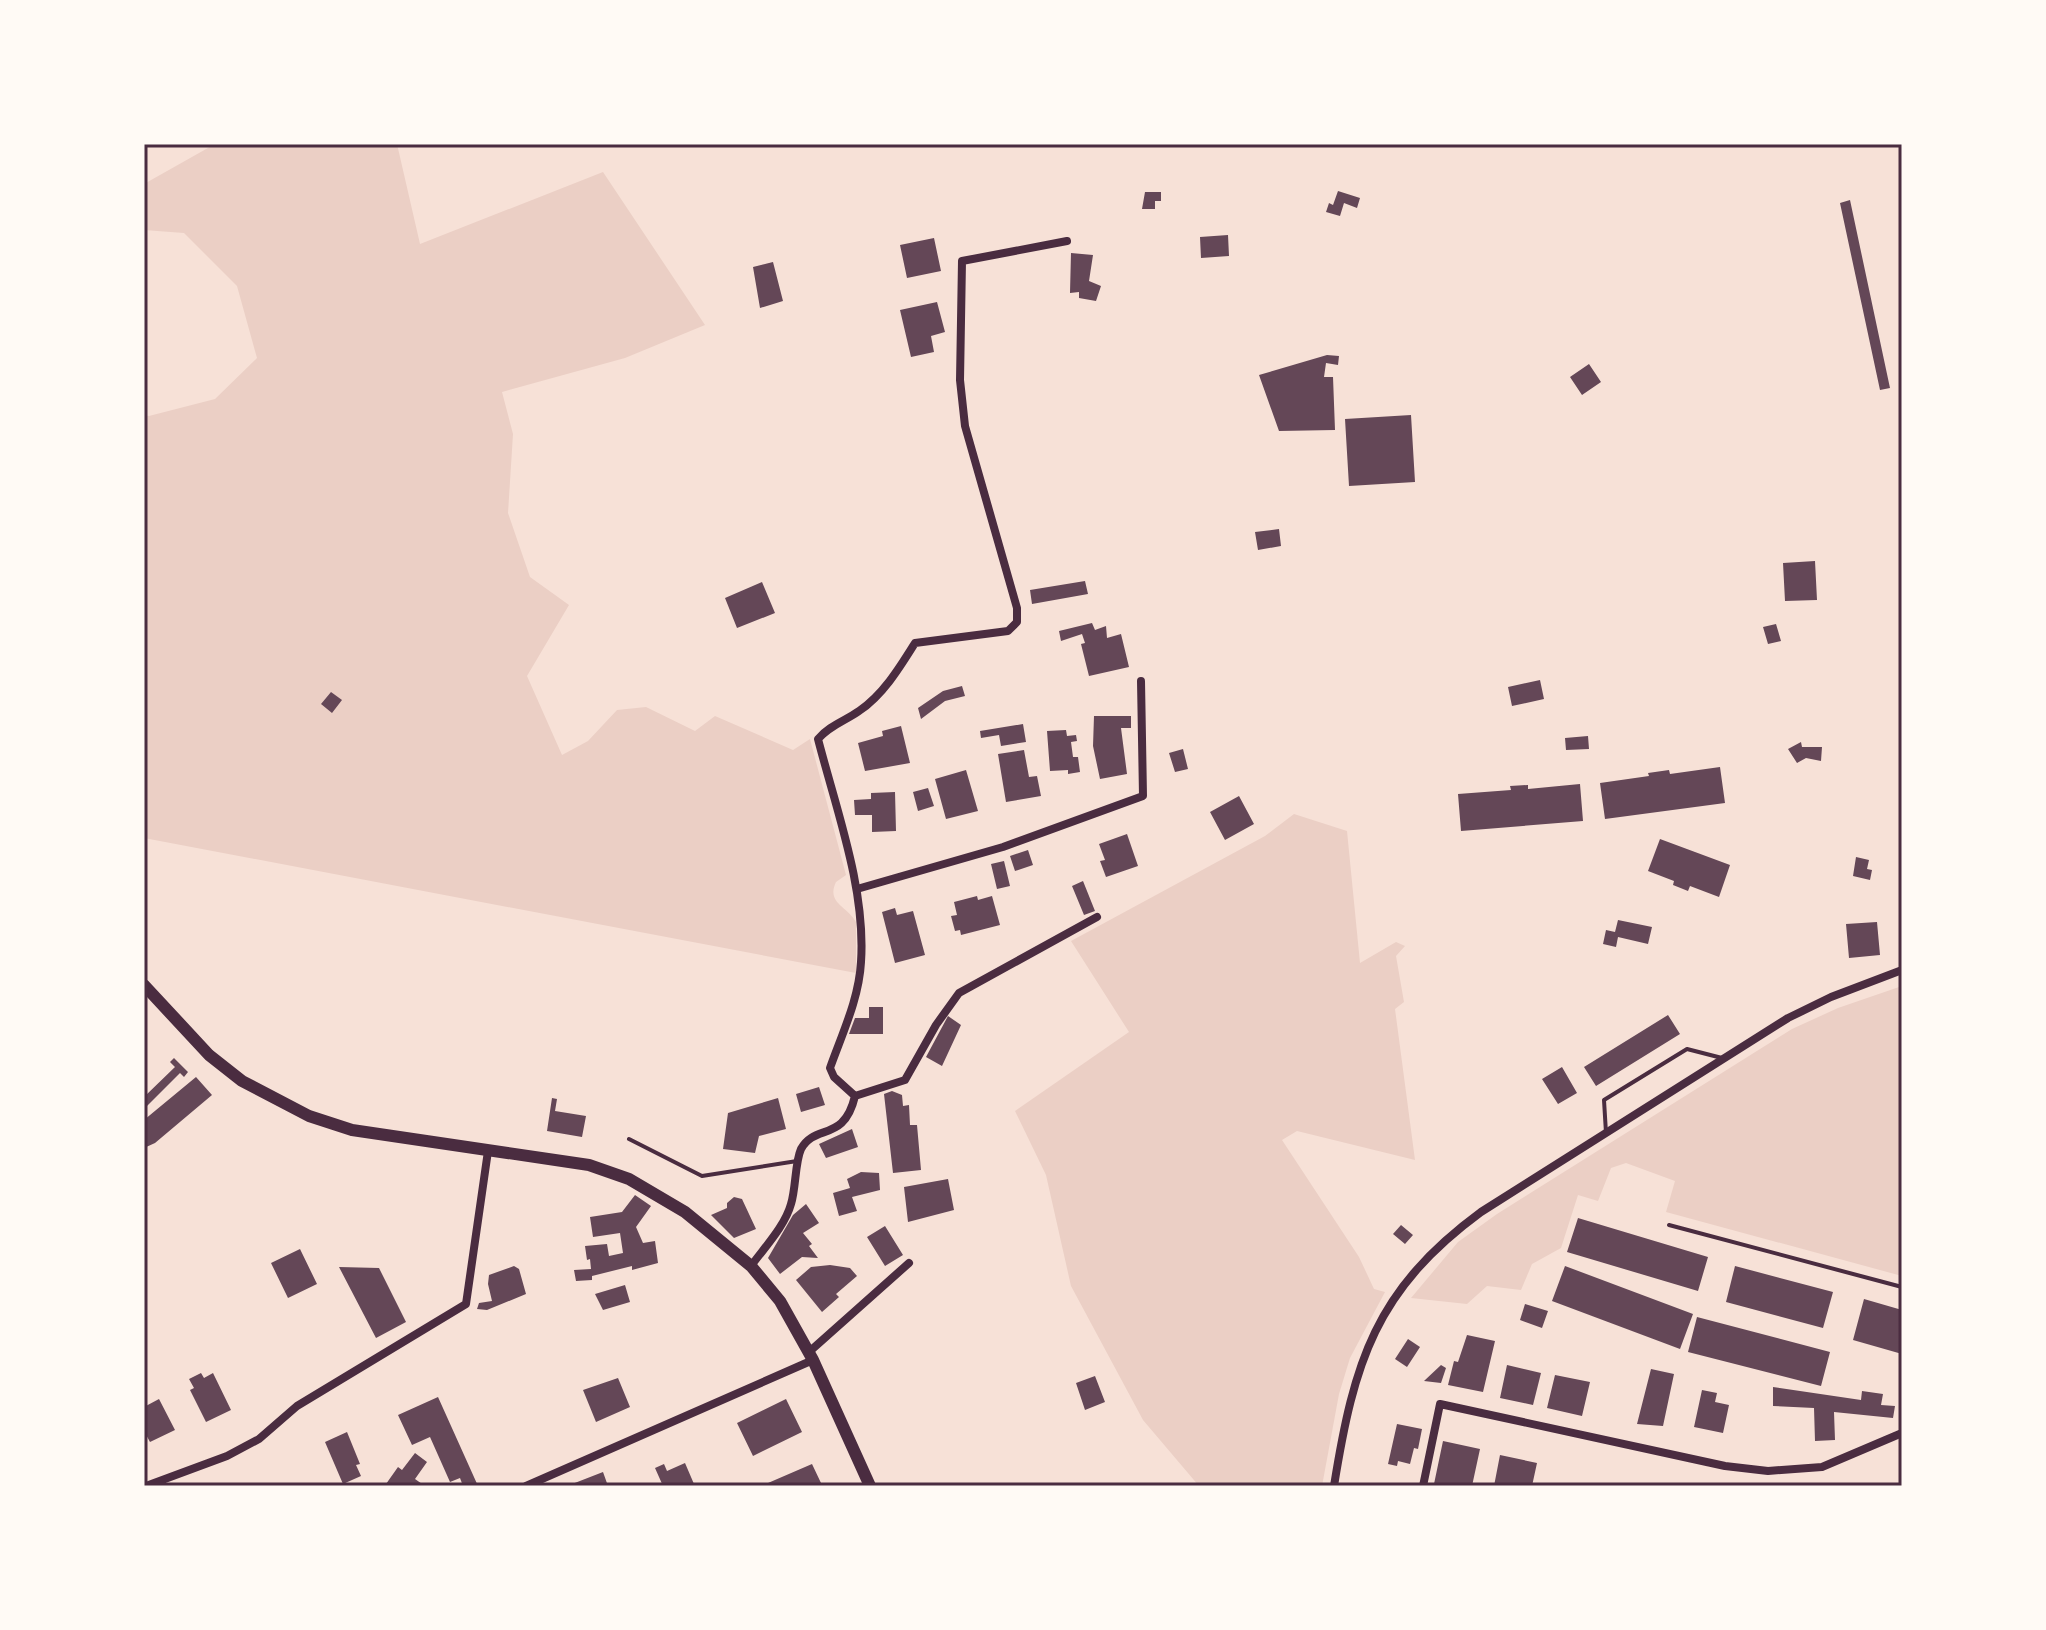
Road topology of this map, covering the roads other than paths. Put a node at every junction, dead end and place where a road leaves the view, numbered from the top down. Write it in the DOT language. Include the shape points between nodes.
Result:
graph roads {
  1 [pos="1067,241"];
  2 [pos="1141,681"];
  3 [pos="857,889"];
  4 [pos="1097,917"];
  5 [pos="1902,970"];
  6 [pos="144,985"];
  7 [pos="1724,1059"];
  8 [pos="855,1096"];
  9 [pos="1606,1133"];
  10 [pos="629,1139"];
  11 [pos="488,1151"];
  12 [pos="799,1161"];
  13 [pos="1669,1225"];
  14 [pos="909,1263"];
  15 [pos="751,1266"];
  16 [pos="1902,1287"];
  17 [pos="811,1356"];
  18 [pos="1902,1433"];
  19 [pos="146,1486"];
  20 [pos="526,1486"];
  21 [pos="870,1486"];
  22 [pos="1334,1486"];
  23 [pos="1423,1486"];
  1 -- 3 [label="street" via="962,261 959,349 965,426 1017,622 1008,631 915,643 891,680 862,710 827,728 818,739"];
  2 -- 3 [label="street" via="1143,796 1003,847"];
  3 -- 8 [label="street" via="860,972 830,1068"];
  4 -- 8 [label="street" via="959,993 905,1080"];
  5 -- 7 [label="street" via="1788,1018"];
  6 -- 11 [label="main road" via="209,1055 273,1099 352,1130"];
  7 -- 9 [label="street"];
  7 -- 9 [label="lane" via="1687,1049 1604,1100"];
  8 -- 12 [label="street" via="843,1124 809,1140"];
  9 -- 22 [label="street" via="1450,1235 1402,1286 1360,1364"];
  10 -- 12 [label="lane" via="702,1176"];
  11 -- 15 [label="main road" via="589,1165 629,1179 685,1212"];
  11 -- 19 [label="street" via="466,1304 297,1406 259,1439"];
  12 -- 15 [label="street" via="790,1208"];
  13 -- 16 [label="lane"];
  14 -- 17 [label="street"];
  15 -- 17 [label="main road" via="780,1301"];
  17 -- 20 [label="street"];
  17 -- 21 [label="main road"];
  18 -- 23 [label="street" via="1822,1467 1768,1471 1440,1404"];
}
